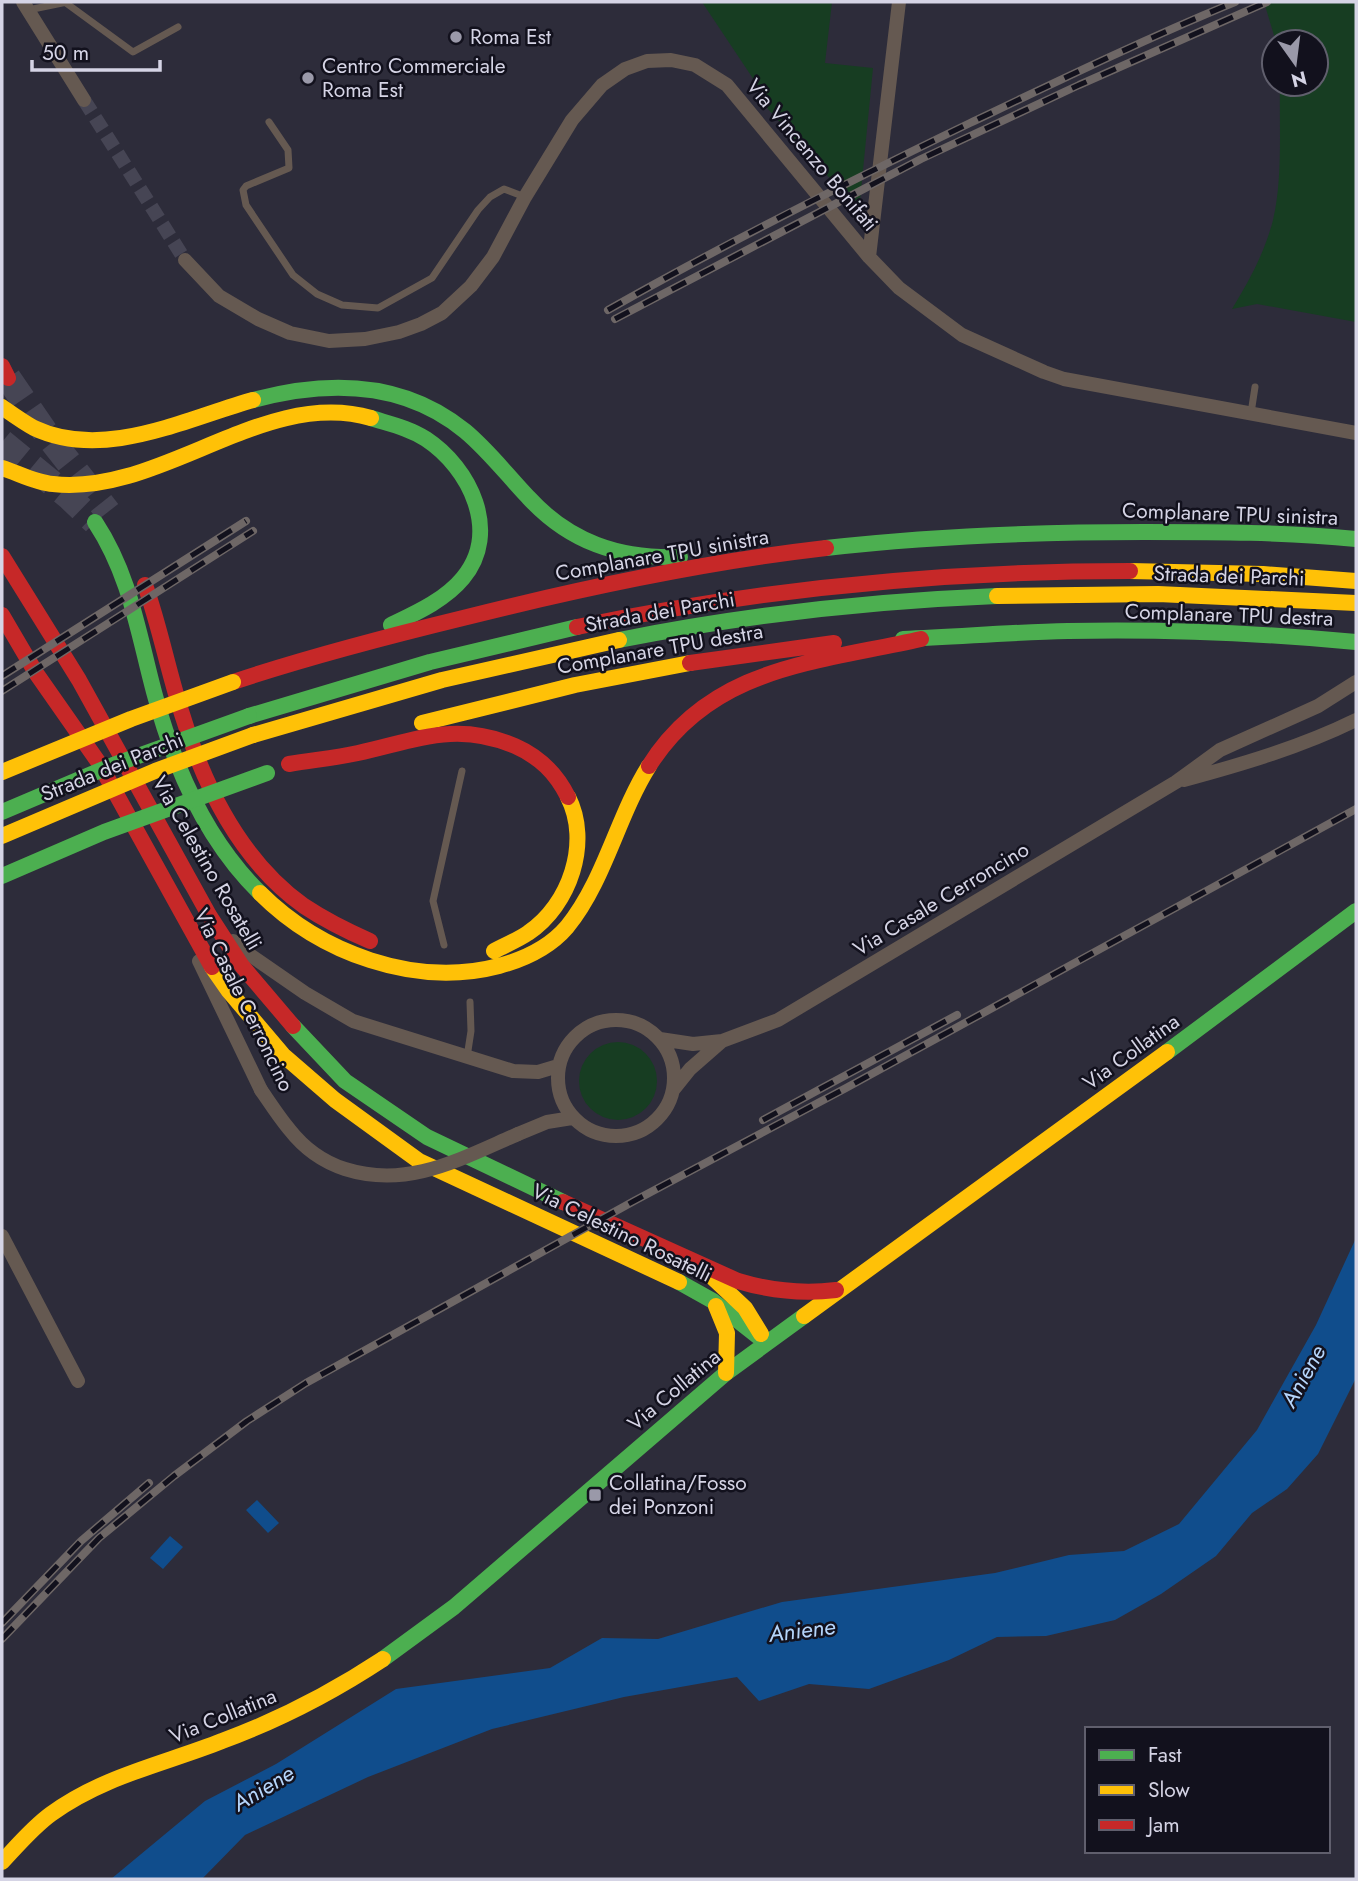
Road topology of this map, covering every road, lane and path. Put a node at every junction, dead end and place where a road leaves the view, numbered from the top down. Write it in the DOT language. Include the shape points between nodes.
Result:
graph roads {
  1 [pos="66,2"];
  2 [pos="899,2"];
  3 [pos="22,4"];
  4 [pos="178,27"];
  5 [pos="84,100"];
  6 [pos="269,122"];
  7 [pos="525,197"];
  8 [pos="869,257"];
  9 [pos="185,260"];
  10 [pos="1255,387"];
  11 [pos="2,407"];
  12 [pos="1251,413"];
  13 [pos="1356,433"];
  14 [pos="2,468"];
  15 [pos="95,522"];
  16 [pos="1356,539"];
  17 [pos="856,545"];
  18 [pos="2,556"];
  19 [pos="141,572"];
  20 [pos="1356,581"];
  21 [pos="1356,604"];
  22 [pos="2,615"];
  23 [pos="921,639"];
  24 [pos="1356,642"];
  25 [pos="322,653"];
  26 [pos="1356,682"];
  27 [pos="1356,720"];
  28 [pos="289,764"];
  29 [pos="462,771"];
  30 [pos="2,772"];
  31 [pos="1176,782"];
  32 [pos="2,813"];
  33 [pos="2,836"];
  34 [pos="159,874"];
  35 [pos="2,876"];
  36 [pos="1356,911"];
  37 [pos="209,915"];
  38 [pos="444,945"];
  39 [pos="470,1002"];
  40 [pos="660,1039"];
  41 [pos="722,1041"];
  42 [pos="467,1058"];
  43 [pos="558,1066"];
  44 [pos="674,1089"];
  45 [pos="572,1118"];
  46 [pos="2,1236"];
  47 [pos="701,1266"];
  48 [pos="838,1289"];
  49 [pos="713,1301"];
  50 [pos="765,1342"];
  51 [pos="726,1373"];
  52 [pos="78,1381"];
  53 [pos="2,1863"];
  1 -- 3 [label="lane"];
  1 -- 4 [label="lane" via="133,52"];
  2 -- 8 [label="street"];
  3 -- 5 [label="street"];
  6 -- 7 [label="lane" via="288,150 289,168 246,186 246,205 293,275 317,295 342,305 378,308 432,278 490,197 504,189"];
  7 -- 8 [label="street, Via Vincenzo Bonifati" via="572,120 602,85 647,61 671,60 695,65 727,85"];
  7 -- 9 [label="street, Via Vincenzo Bonifati" via="493,257 442,313 399,332 365,339 329,341 290,333 258,319 219,296"];
  8 -- 12 [label="street, Via Vincenzo Bonifati" via="899,288 962,335 1044,372"];
  10 -- 12 [label="lane"];
  11 -- 17 [label="main road" via="48,433 99,440 164,429 290,391 363,388 414,402 453,422 555,523 609,551 663,558 791,542"];
  12 -- 13 [label="street, Via Vincenzo Bonifati"];
  14 -- 25 [label="main road" via="42,484 89,485 141,471 258,425 309,413 367,415 421,435 452,460 474,494 480,534 473,562 456,585 416,612"];
  15 -- 23 [label="main road" via="125,576 175,757 207,823 234,865 273,906 317,937 357,955 419,972 447,974 492,968 553,941 581,906 656,754 680,724 711,699 768,672"];
  16 -- 17 [label="main road, Complanare TPU sinistra" via="1092,531"];
  17 -- 25 [label="main road, Complanare TPU sinistra" via="624,580"];
  18 -- 37 [label="main road, Via Celestino Rosatelli" via="79,680"];
  19 -- 28 [label="main road" via="180,708 210,789 266,873 301,904 333,925 393,949 440,957 488,953 526,937 547,918 571,882 578,828 561,784 546,764 498,738 442,732 356,754"];
  20 -- 32 [label="main road, Strada dei Parchi, bridge" via="1094,571 974,575 878,582 686,607 373,677 113,765"];
  21 -- 33 [label="main road, Strada dei Parchi, bridge" via="1100,593 921,599 724,621 474,671 359,701 155,771"];
  22 -- 34 [label="main road, Via Celestino Rosatelli" via="99,763"];
  23 -- 24 [label="main road, Complanare TPU destra" via="1109,631"];
  23 -- 28 [label="main road, Complanare TPU destra" via="857,640 672,667 450,715"];
  25 -- 30 [label="main road, Complanare TPU sinistra, bridge" via="92,734"];
  26 -- 31 [label="street, Via Casale Cerroncino" via="1318,706 1220,750"];
  27 -- 31 [label="street, Via Casale Cerroncino" via="1269,756"];
  28 -- 35 [label="main road, Complanare TPU destra, bridge" via="104,832"];
  29 -- 38 [label="lane" via="433,901"];
  31 -- 41 [label="street, Via Casale Cerroncino" via="778,1020"];
  34 -- 45 [label="street, Via Casale Cerroncino, bridge" via="261,1090 289,1130 332,1165 360,1174 401,1177 547,1122"];
  34 -- 49 [label="main road, Via Celestino Rosatelli" via="228,990 283,1055 335,1100 419,1161"];
  36 -- 48 [label="main road, Via Collatina"];
  37 -- 42 [label="street, Via Casale Cerroncino" via="240,948 353,1021"];
  37 -- 47 [label="main road, Via Celestino Rosatelli" via="242,966 345,1081 428,1137"];
  39 -- 42 [label="lane"];
  40 -- 41 [label="street, Via Casale Cerroncino" via="693,1044"];
  40 -- 43 [label="street, Via Casale Cerroncino" via="643,1026 601,1021 567,1046"];
  40 -- 44 [label="street" via="675,1071"];
  41 -- 44 [label="street, Via Casale Cerroncino"];
  42 -- 43 [label="street, Via Casale Cerroncino" via="513,1071 538,1072"];
  43 -- 45 [label="street" via="557,1084"];
  44 -- 45 [label="street, Via Casale Cerroncino" via="657,1121 624,1137 587,1130"];
  46 -- 52 [label="street"];
  47 -- 48 [label="main road, Via Celestino Rosatelli" via="773,1291"];
  47 -- 50 [label="main road, Via Celestino Rosatelli" via="746,1308"];
  48 -- 50 [label="main road, Via Collatina"];
  49 -- 50 [label="main road, Via Celestino Rosatelli"];
  49 -- 51 [label="main road, Via Celestino Rosatelli" via="727,1333"];
  50 -- 51 [label="main road, Via Collatina"];
  51 -- 53 [label="main road, Via Collatina" via="454,1607 390,1655 260,1726 121,1777 74,1800 44,1820"];
}
